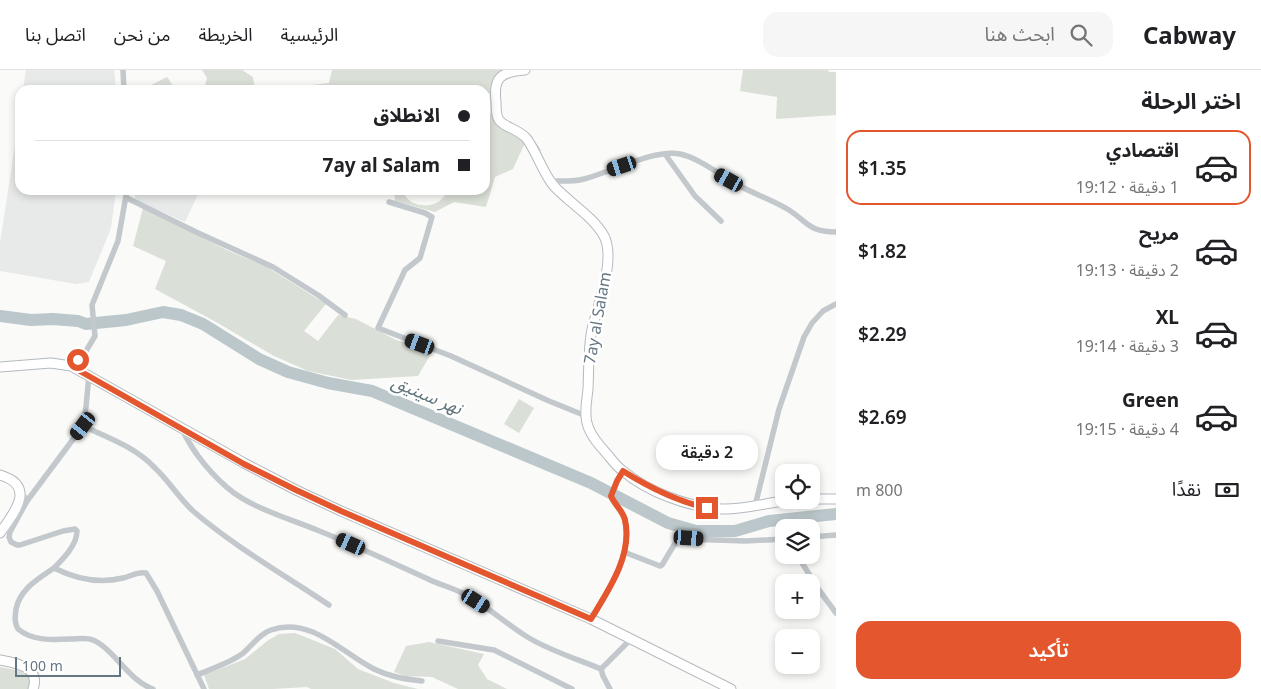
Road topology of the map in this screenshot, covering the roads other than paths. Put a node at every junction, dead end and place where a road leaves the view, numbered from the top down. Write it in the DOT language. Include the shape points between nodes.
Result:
graph roads {
  1 [pos="123,70"];
  2 [pos="525,70"];
  3 [pos="124,85"];
  4 [pos="665,154"];
  5 [pos="550,181"];
  6 [pos="127,198"];
  7 [pos="389,202"];
  8 [pos="722,221"];
  9 [pos="836,232"];
  10 [pos="836,304"];
  11 [pos="345,315"];
  12 [pos="71,366"];
  13 [pos="0,367"];
  14 [pos="89,375"];
  15 [pos="586,416"];
  16 [pos="83,426"];
  17 [pos="181,427"];
  18 [pos="623,471"];
  19 [pos="0,475"];
  20 [pos="20,490"];
  21 [pos="820,499"];
  22 [pos="836,499"];
  23 [pos="27,501"];
  24 [pos="775,503"];
  25 [pos="755,506"];
  26 [pos="0,533"];
  27 [pos="836,535"];
  28 [pos="820,536"];
  29 [pos="775,539"];
  30 [pos="624,552"];
  31 [pos="803,564"];
  32 [pos="54,568"];
  33 [pos="329,605"];
  34 [pos="836,613"];
  35 [pos="591,619"];
  36 [pos="631,639"];
  37 [pos="438,641"];
  38 [pos="0,660"];
  39 [pos="602,669"];
  40 [pos="197,675"];
  41 [pos="422,681"];
  42 [pos="33,689"];
  43 [pos="153,689"];
  44 [pos="204,689"];
  45 [pos="572,689"];
  46 [pos="610,689"];
  47 [pos="731,689"];
  1 -- 3 [label="street"];
  2 -- 5 [label="street, 7ay al Salam" via="508,72 496,83 498,117 525,136"];
  4 -- 5 [label="street" via="582,180"];
  4 -- 8 [label="street" via="695,196"];
  4 -- 9 [label="street" via="686,155 788,210 813,229"];
  5 -- 15 [label="street, 7ay al Salam" via="599,229 607,244 606,272 589,348"];
  6 -- 11 [label="street" via="273,267"];
  6 -- 12 [label="street" via="118,241 92,305 96,331 92,344"];
  7 -- 15 [label="street" via="432,217 420,258 405,270 378,328 451,356"];
  10 -- 25 [label="street" via="823,311 804,337 779,409"];
  12 -- 13 [label="street" via="51,363"];
  12 -- 14 [label="street"];
  14 -- 16 [label="street"];
  14 -- 17 [label="street"];
  15 -- 18 [label="street, 7ay al Salam" via="594,438"];
  16 -- 23 [label="street"];
  16 -- 33 [label="street" via="124,444 145,458 192,510 251,555"];
  17 -- 35 [label="street" via="244,464 341,511"];
  17 -- 39 [label="street" via="192,449 209,469 242,497 465,594 528,638"];
  18 -- 25 [label="street, 7ay al Salam" via="685,503 723,509"];
  18 -- 30 [label="street" via="611,496 625,521"];
  19 -- 20 [label="street" via="11,479"];
  20 -- 23 [label="street"];
  20 -- 26 [label="street" via="19,505"];
  21 -- 22 [label="street"];
  23 -- 32 [label="street" via="10,532 10,540 14,544 77,530 70,549"];
  24 -- 25 [label="street, 7ay al Salam"];
  27 -- 28 [label="street"];
  29 -- 30 [label="street" via="684,539 674,545 660,566"];
  30 -- 35 [label="street" via="610,588"];
  31 -- 34 [label="street"];
  32 -- 40 [label="street" via="69,576 100,581 146,573"];
  32 -- 43 [label="street" via="30,585 20,597 15,617 18,629 30,637 41,639 92,640 140,682"];
  35 -- 36 [label="street"];
  36 -- 39 [label="street"];
  36 -- 47 [label="street"];
  37 -- 45 [label="street" via="494,650"];
  38 -- 42 [label="street" via="29,669 34,678"];
  39 -- 46 [label="street"];
  40 -- 41 [label="street" via="237,657 268,631 293,626 309,630 391,677"];
  40 -- 44 [label="street"];
}
